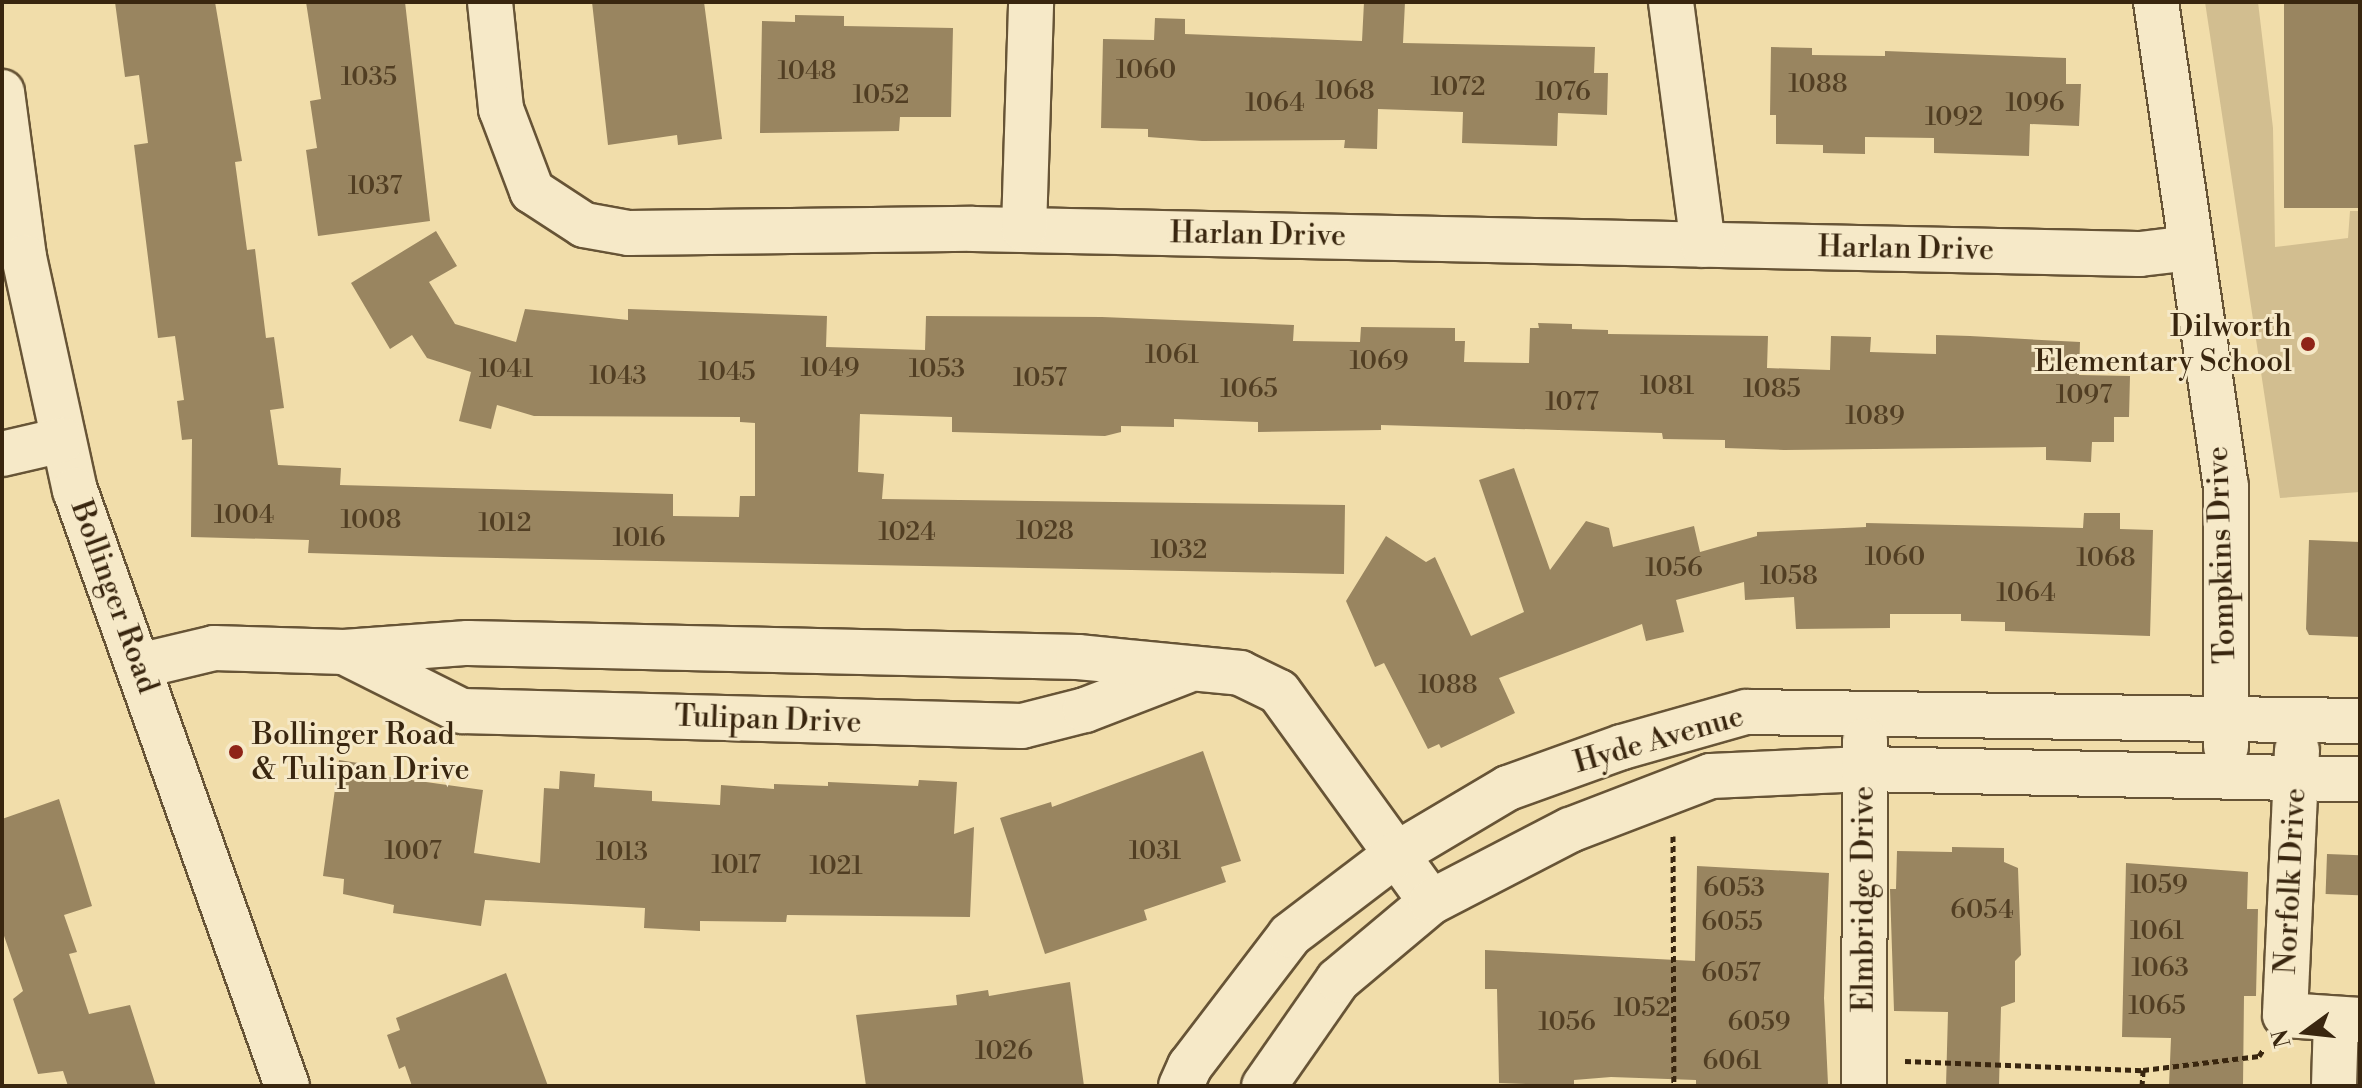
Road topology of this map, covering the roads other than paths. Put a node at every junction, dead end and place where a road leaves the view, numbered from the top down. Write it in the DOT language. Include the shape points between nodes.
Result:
graph roads {
  1 [pos="490,2"];
  2 [pos="1031,2"];
  3 [pos="1671,2"];
  4 [pos="2156,2"];
  5 [pos="2,92"];
  6 [pos="1024,229"];
  7 [pos="1703,245"];
  8 [pos="2190,248"];
  9 [pos="62,440"];
  10 [pos="2,454"];
  11 [pos="344,652"];
  12 [pos="139,666"];
  13 [pos="1196,667"];
  14 [pos="1866,711"];
  15 [pos="2226,718"];
  16 [pos="2297,720"];
  17 [pos="2360,721"];
  18 [pos="1864,769"];
  19 [pos="2226,776"];
  20 [pos="2296,777"];
  21 [pos="2360,779"];
  22 [pos="1395,855"];
  23 [pos="1431,902"];
  24 [pos="2348,1020"];
  25 [pos="1864,1073"];
  26 [pos="287,1086"];
  27 [pos="1181,1086"];
  28 [pos="1264,1086"];
  29 [pos="2334,1086"];
  1 -- 6 [label="street, Harlan Drive" via="501,109 532,191 584,225 629,233"];
  2 -- 6 [label="street"];
  3 -- 7 [label="street"];
  4 -- 8 [label="street, Tompkins Drive"];
  5 -- 9 [label="street, Bollinger Road" via="24,257"];
  6 -- 7 [label="street, Harlan Drive"];
  7 -- 8 [label="street, Harlan Drive" via="2140,254"];
  8 -- 15 [label="street, Tompkins Drive" via="2226,485"];
  9 -- 10 [label="street"];
  9 -- 12 [label="street, Bollinger Road" via="93,546"];
  11 -- 12 [label="street, Tulipan Drive" via="214,648"];
  11 -- 13 [label="street, Tulipan Drive" via="468,643 1078,657"];
  11 -- 13 [label="street, Tulipan Drive" via="462,711 1022,726 1085,710"];
  12 -- 26 [label="street, Bollinger Road"];
  13 -- 22 [label="street, Tulipan Drive" via="1240,673 1279,692"];
  14 -- 15 [label="street, Hyde Avenue"];
  14 -- 18 [label="street, Elmbridge Drive"];
  14 -- 22 [label="street, Hyde Avenue" via="1746,712 1622,747 1508,788"];
  15 -- 16 [label="street, Hyde Avenue"];
  15 -- 19 [label="street, Tompkins Drive"];
  16 -- 17 [label="street, Hyde Avenue"];
  16 -- 20 [label="street, Norfolk Drive"];
  18 -- 19 [label="street, Hyde Avenue"];
  18 -- 23 [label="street, Hyde Avenue" via="1711,776 1570,830"];
  18 -- 25 [label="street, Elmbridge Drive"];
  19 -- 20 [label="street, Hyde Avenue"];
  20 -- 21 [label="street, Hyde Avenue"];
  20 -- 24 [label="street, Norfolk Drive" via="2285,1015"];
  22 -- 23 [label="street, Tulipan Drive"];
  22 -- 27 [label="street, Hyde Avenue" via="1290,935 1190,1066"];
  23 -- 28 [label="street, Hyde Avenue" via="1338,980"];
  24 -- 29 [label="street"];
}
